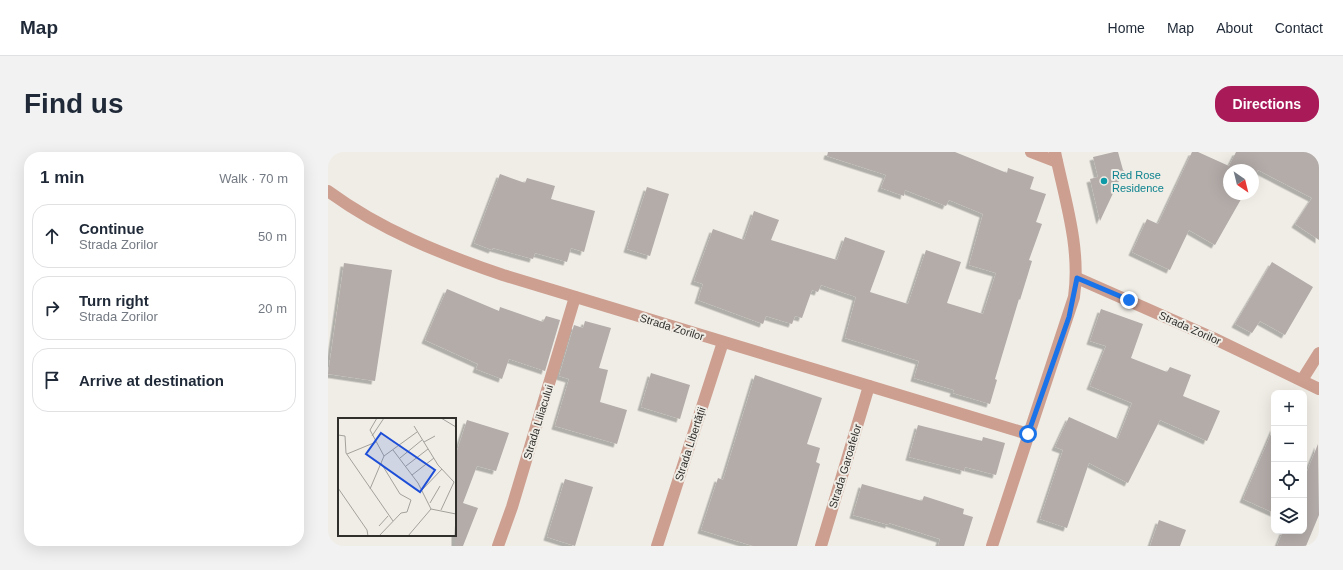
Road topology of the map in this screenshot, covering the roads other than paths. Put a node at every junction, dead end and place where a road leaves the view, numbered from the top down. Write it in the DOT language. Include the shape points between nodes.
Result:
graph roads {
  1 [pos="1031,152"];
  2 [pos="1056,157"];
  3 [pos="328,194"];
  4 [pos="1077,278"];
  5 [pos="575,297"];
  6 [pos="723,342"];
  7 [pos="1319,353"];
  8 [pos="1302,380"];
  9 [pos="869,386"];
  10 [pos="1319,389"];
  11 [pos="1028,434"];
  12 [pos="498,546"];
  13 [pos="657,546"];
  14 [pos="821,546"];
  15 [pos="992,546"];
  1 -- 2 [label="street"];
  2 -- 4 [label="street" via="1074,237"];
  3 -- 5 [label="street, Strada Zorilor" via="428,248"];
  4 -- 8 [label="street, Strada Zorilor"];
  4 -- 11 [label="street" via="1069,317"];
  5 -- 6 [label="street, Strada Zorilor"];
  5 -- 12 [label="street, Strada Liliacului"];
  6 -- 9 [label="street, Strada Zorilor"];
  6 -- 13 [label="street, Strada Libertății"];
  7 -- 8 [label="street"];
  8 -- 10 [label="street, Strada Zorilor"];
  9 -- 11 [label="street, Strada Zorilor"];
  9 -- 14 [label="street, Strada Garoafelor"];
  11 -- 15 [label="street"];
}
